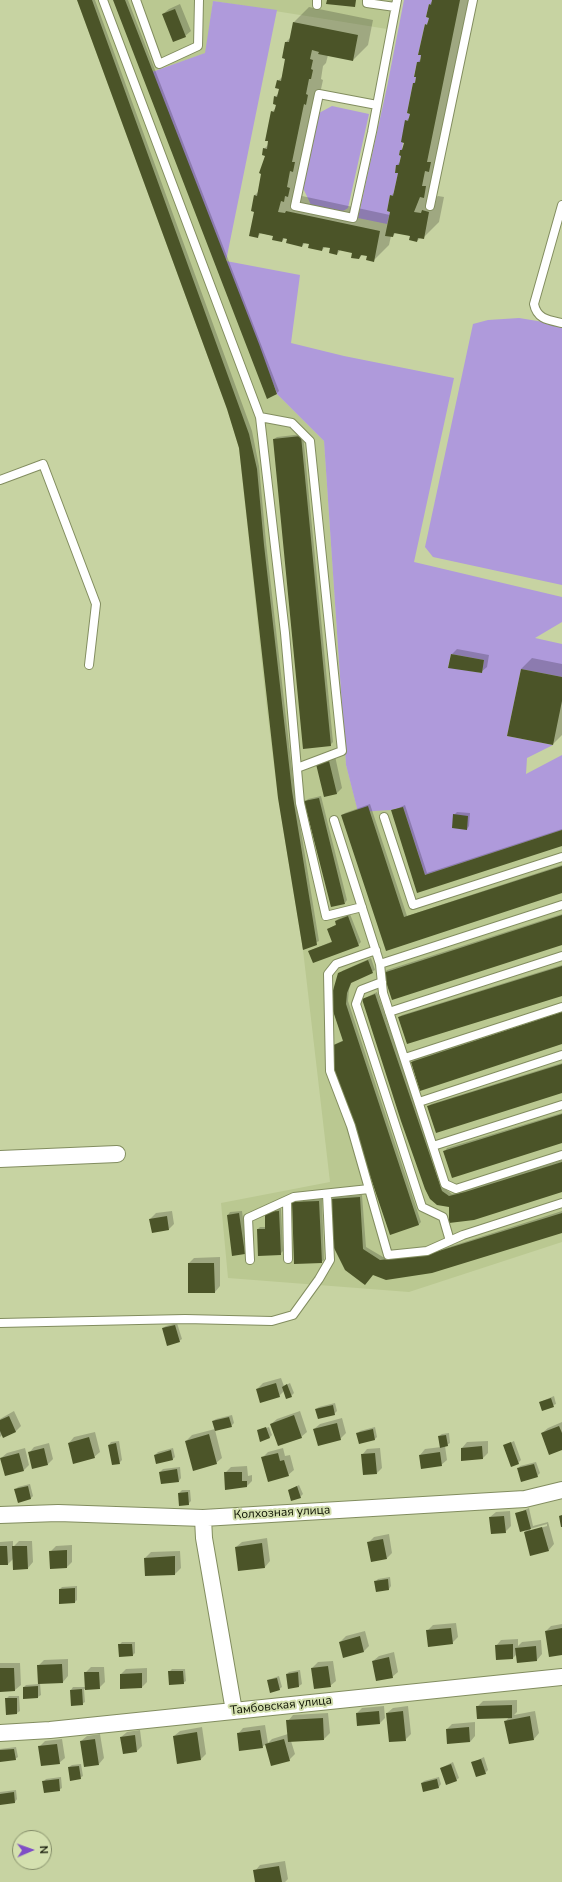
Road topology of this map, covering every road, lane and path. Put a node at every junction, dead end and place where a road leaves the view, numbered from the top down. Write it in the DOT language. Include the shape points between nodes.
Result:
graph roads {
  1 [pos="103,0"];
  2 [pos="136,0"];
  3 [pos="199,0"];
  4 [pos="367,0"];
  5 [pos="473,0"];
  6 [pos="396,4"];
  7 [pos="377,105"];
  8 [pos="562,205"];
  9 [pos="430,206"];
  10 [pos="562,323"];
  11 [pos="260,417"];
  12 [pos="0,480"];
  13 [pos="89,665"];
  14 [pos="297,768"];
  15 [pos="384,817"];
  16 [pos="334,820"];
  17 [pos="562,857"];
  18 [pos="562,905"];
  19 [pos="362,907"];
  20 [pos="376,950"];
  21 [pos="562,956"];
  22 [pos="380,964"];
  23 [pos="382,982"];
  24 [pos="562,1007"];
  25 [pos="390,1012"];
  26 [pos="562,1055"];
  27 [pos="405,1058"];
  28 [pos="419,1102"];
  29 [pos="562,1105"];
  30 [pos="433,1146"];
  31 [pos="116,1154"];
  32 [pos="562,1155"];
  33 [pos="0,1159"];
  34 [pos="368,1189"];
  35 [pos="327,1194"];
  36 [pos="287,1201"];
  37 [pos="562,1203"];
  38 [pos="450,1241"];
  39 [pos="288,1259"];
  40 [pos="250,1260"];
  41 [pos="0,1323"];
  42 [pos="562,1490"];
  43 [pos="0,1515"];
  44 [pos="203,1518"];
  45 [pos="562,1677"];
  46 [pos="234,1711"];
  47 [pos="0,1733"];
  1 -- 11 [label="lane"];
  2 -- 3 [label="lane" via="159,64 198,46"];
  4 -- 6 [label="lane" via="367,3"];
  5 -- 9 [label="lane"];
  6 -- 7 [label="lane"];
  7 -- 7 [label="lane" via="353,218 295,206 319,94"];
  8 -- 10 [label="lane" via="534,304 536,313 544,319"];
  11 -- 14 [label="lane"];
  11 -- 14 [label="lane" via="292,423 310,440 342,751"];
  12 -- 13 [label="lane" via="42,464 96,604"];
  14 -- 19 [label="lane" via="300,803 326,916"];
  15 -- 17 [label="lane" via="413,905"];
  16 -- 19 [label="lane"];
  18 -- 22 [label="lane"];
  19 -- 20 [label="lane"];
  20 -- 22 [label="lane"];
  20 -- 34 [label="lane" via="336,964 328,974 330,1071 351,1126"];
  21 -- 25 [label="lane"];
  22 -- 23 [label="lane"];
  23 -- 25 [label="lane"];
  23 -- 38 [label="lane" via="360,990 356,1004 422,1207 443,1217"];
  24 -- 27 [label="lane"];
  25 -- 27 [label="lane"];
  26 -- 28 [label="lane"];
  27 -- 28 [label="lane"];
  28 -- 30 [label="lane"];
  29 -- 30 [label="lane"];
  30 -- 32 [label="lane" via="445,1184 456,1189"];
  31 -- 33 [label="street"];
  34 -- 35 [label="lane"];
  34 -- 38 [label="lane" via="388,1255 427,1251"];
  35 -- 36 [label="lane"];
  35 -- 41 [label="lane" via="330,1260 293,1315 272,1321 185,1319"];
  36 -- 39 [label="lane"];
  36 -- 40 [label="lane" via="248,1218"];
  37 -- 38 [label="lane"];
  42 -- 44 [label="street, Колхозная улица" via="525,1498"];
  43 -- 44 [label="street, Колхозная улица" via="58,1513"];
  44 -- 46 [label="street" via="204,1538"];
  45 -- 46 [label="street, Тамбовская улица"];
  46 -- 47 [label="street, Тамбовская улица"];
}
